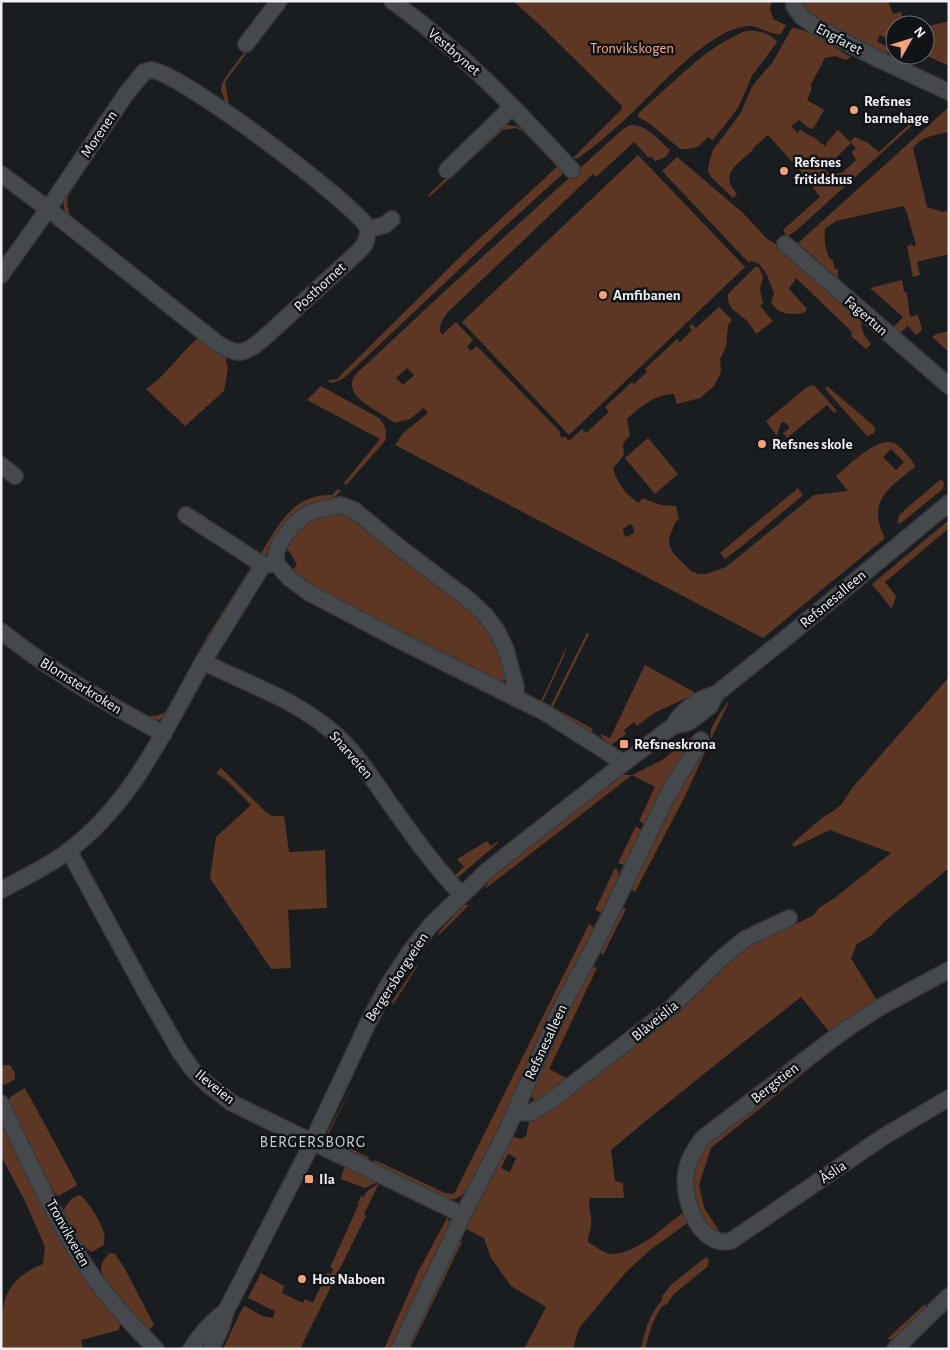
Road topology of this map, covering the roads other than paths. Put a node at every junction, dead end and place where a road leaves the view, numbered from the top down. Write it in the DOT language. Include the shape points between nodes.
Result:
graph roads {
  1 [pos="279,1"];
  2 [pos="392,1"];
  3 [pos="794,1"];
  4 [pos="246,44"];
  5 [pos="949,92"];
  6 [pos="512,107"];
  7 [pos="447,170"];
  8 [pos="572,170"];
  9 [pos="1,174"];
  10 [pos="48,209"];
  11 [pos="392,219"];
  12 [pos="369,229"];
  13 [pos="785,244"];
  14 [pos="1,275"];
  15 [pos="949,386"];
  16 [pos="1,465"];
  17 [pos="15,476"];
  18 [pos="949,502"];
  19 [pos="186,515"];
  20 [pos="270,564"];
  21 [pos="1,631"];
  22 [pos="203,662"];
  23 [pos="716,694"];
  24 [pos="515,698"];
  25 [pos="164,734"];
  26 [pos="701,740"];
  27 [pos="624,763"];
  28 [pos="70,850"];
  29 [pos="1,890"];
  30 [pos="461,894"];
  31 [pos="789,918"];
  32 [pos="949,970"];
  33 [pos="949,1098"];
  34 [pos="1,1104"];
  35 [pos="515,1112"];
  36 [pos="312,1142"];
  37 [pos="463,1214"];
  38 [pos="716,1240"];
  39 [pos="949,1296"];
  40 [pos="226,1311"];
  41 [pos="156,1349"];
  42 [pos="191,1349"];
  43 [pos="211,1349"];
  44 [pos="399,1349"];
  45 [pos="895,1349"];
  1 -- 4 [label="street"];
  2 -- 6 [label="street, Vestbrynet" via="475,70"];
  3 -- 5 [label="street, Engfaret" via="801,16 816,27"];
  6 -- 7 [label="street"];
  6 -- 8 [label="street, Vestbrynet"];
  9 -- 10 [label="street"];
  10 -- 12 [label="street, Posthornet" via="216,343 235,352 250,349 264,338 359,251 365,244"];
  10 -- 12 [label="street, Morenen" via="133,84 144,72 156,70 205,98 312,175 358,215"];
  10 -- 14 [label="street, Morenen"];
  11 -- 12 [label="street" via="385,225"];
  13 -- 15 [label="street, Fagertun"];
  16 -- 17 [label="street"];
  18 -- 23 [label="street, Refsnesalleen"];
  19 -- 20 [label="street"];
  20 -- 22 [label="street"];
  20 -- 24 [label="street" via="308,592"];
  20 -- 24 [label="street" via="292,526 304,516 341,505 354,510 486,616 506,650 516,687"];
  21 -- 25 [label="street, Blomsterkroken" via="64,678"];
  22 -- 25 [label="street"];
  22 -- 30 [label="street, Snarveien" via="266,689 329,728 357,756 407,827"];
  23 -- 27 [label="street, Bergersborgveien" via="703,697 680,714 673,726"];
  24 -- 27 [label="street" via="544,712"];
  25 -- 28 [label="street" via="122,798 92,832"];
  26 -- 35 [label="street, Refsnesalleen" via="667,796 558,1014"];
  27 -- 30 [label="street, Bergersborgveien"];
  28 -- 29 [label="street"];
  28 -- 36 [label="street, Ileveien" via="145,991 193,1070 232,1103"];
  30 -- 36 [label="street, Bergersborgveien" via="430,926 387,987"];
  31 -- 35 [label="street, Blåveislia" via="745,938 670,1008 552,1100 530,1113"];
  32 -- 38 [label="street, Bergstien" via="843,1031 703,1138 688,1160 685,1184 692,1213 701,1228"];
  33 -- 38 [label="street, Åslia" via="883,1137 739,1236 726,1242"];
  34 -- 41 [label="street, Tronvikveien" via="76,1251 128,1321"];
  35 -- 37 [label="street, Refsnesalleen"];
  36 -- 37 [label="street, Ileveien"];
  36 -- 40 [label="street, Bergersborgveien"];
  37 -- 44 [label="street, Refsnesalleen"];
  39 -- 45 [label="street"];
  40 -- 42 [label="street, Bergersborgveien" via="212,1321"];
  40 -- 43 [label="street, Bergersborgveien"];
}
